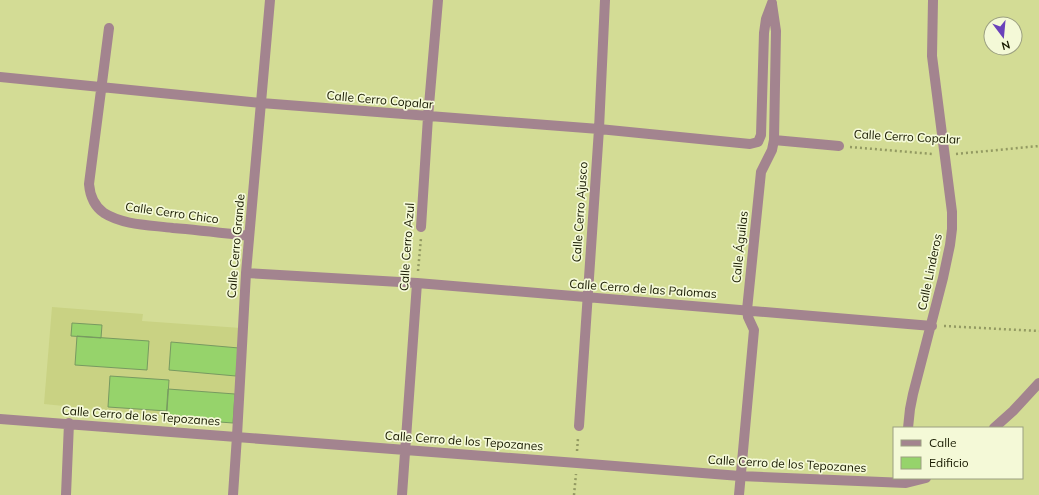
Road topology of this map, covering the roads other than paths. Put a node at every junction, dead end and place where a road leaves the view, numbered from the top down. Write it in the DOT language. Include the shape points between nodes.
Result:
graph roads {
  1 [pos="270,0"];
  2 [pos="438,0"];
  3 [pos="605,0"];
  4 [pos="933,0"];
  5 [pos="772,2"];
  6 [pos="109,28"];
  7 [pos="0,77"];
  8 [pos="101,88"];
  9 [pos="261,103"];
  10 [pos="428,117"];
  11 [pos="599,129"];
  12 [pos="774,140"];
  13 [pos="758,142"];
  14 [pos="839,146"];
  15 [pos="421,227"];
  16 [pos="249,236"];
  17 [pos="246,273"];
  18 [pos="417,284"];
  19 [pos="587,298"];
  20 [pos="747,310"];
  21 [pos="932,326"];
  22 [pos="1039,383"];
  23 [pos="0,419"];
  24 [pos="69,423"];
  25 [pos="579,426"];
  26 [pos="908,427"];
  27 [pos="995,427"];
  28 [pos="237,436"];
  29 [pos="406,450"];
  30 [pos="740,476"];
  31 [pos="916,479"];
  32 [pos="906,480"];
  33 [pos="66,495"];
  34 [pos="232,495"];
  35 [pos="402,495"];
  36 [pos="739,495"];
  1 -- 9 [label="street, Calle Cerro Grande"];
  2 -- 10 [label="street, Calle Cerro Azul"];
  3 -- 11 [label="street, Calle Cerro Ajusco"];
  4 -- 21 [label="street, Calle Linderos" via="932,56 952,229 944,278"];
  5 -- 12 [label="street, Calle Águilas" via="776,31"];
  5 -- 13 [label="street, Calle Águilas" via="764,33 762,135"];
  6 -- 8 [label="street, Calle Cerro Chico"];
  7 -- 8 [label="street, Calle Cerro Copalar"];
  8 -- 9 [label="street, Calle Cerro Copalar"];
  8 -- 16 [label="street, Calle Cerro Chico" via="89,184 91,198 98,208 104,213 137,224"];
  9 -- 10 [label="street, Calle Cerro Copalar"];
  9 -- 16 [label="street, Calle Cerro Grande"];
  10 -- 11 [label="street, Calle Cerro Copalar"];
  10 -- 15 [label="street, Calle Cerro Azul"];
  11 -- 13 [label="street, Calle Cerro Copalar" via="750,144"];
  11 -- 19 [label="street, Calle Cerro Ajusco"];
  12 -- 14 [label="street, Calle Cerro Copalar"];
  12 -- 20 [label="street, Calle Águilas" via="761,172"];
  16 -- 17 [label="street, Calle Cerro Grande"];
  17 -- 18 [label="street, Calle Cerro de las Palomas"];
  17 -- 28 [label="street, Calle Cerro Grande"];
  18 -- 19 [label="street, Calle Cerro de las Palomas"];
  18 -- 29 [label="street, Calle Cerro Azul"];
  19 -- 20 [label="street, Calle Cerro de las Palomas"];
  19 -- 25 [label="street, Calle Cerro Ajusco"];
  20 -- 21 [label="street, Calle Cerro de las Palomas"];
  20 -- 30 [label="street, Calle Águilas" via="754,330"];
  21 -- 26 [label="street, Calle Linderos" via="913,394"];
  22 -- 27 [label="street" via="1013,412"];
  23 -- 24 [label="street, Calle Cerro de los Tepozanes"];
  24 -- 28 [label="street, Calle Cerro de los Tepozanes"];
  24 -- 33 [label="street"];
  28 -- 29 [label="street, Calle Cerro de los Tepozanes"];
  28 -- 34 [label="street, Calle Cerro Grande"];
  29 -- 30 [label="street, Calle Cerro de los Tepozanes"];
  29 -- 35 [label="street, Calle Cerro Azul"];
  30 -- 32 [label="street, Calle Cerro de los Tepozanes"];
  30 -- 36 [label="street, Calle Águilas"];
  31 -- 32 [label="street, Calle Cerro de los Tepozanes"];
}
